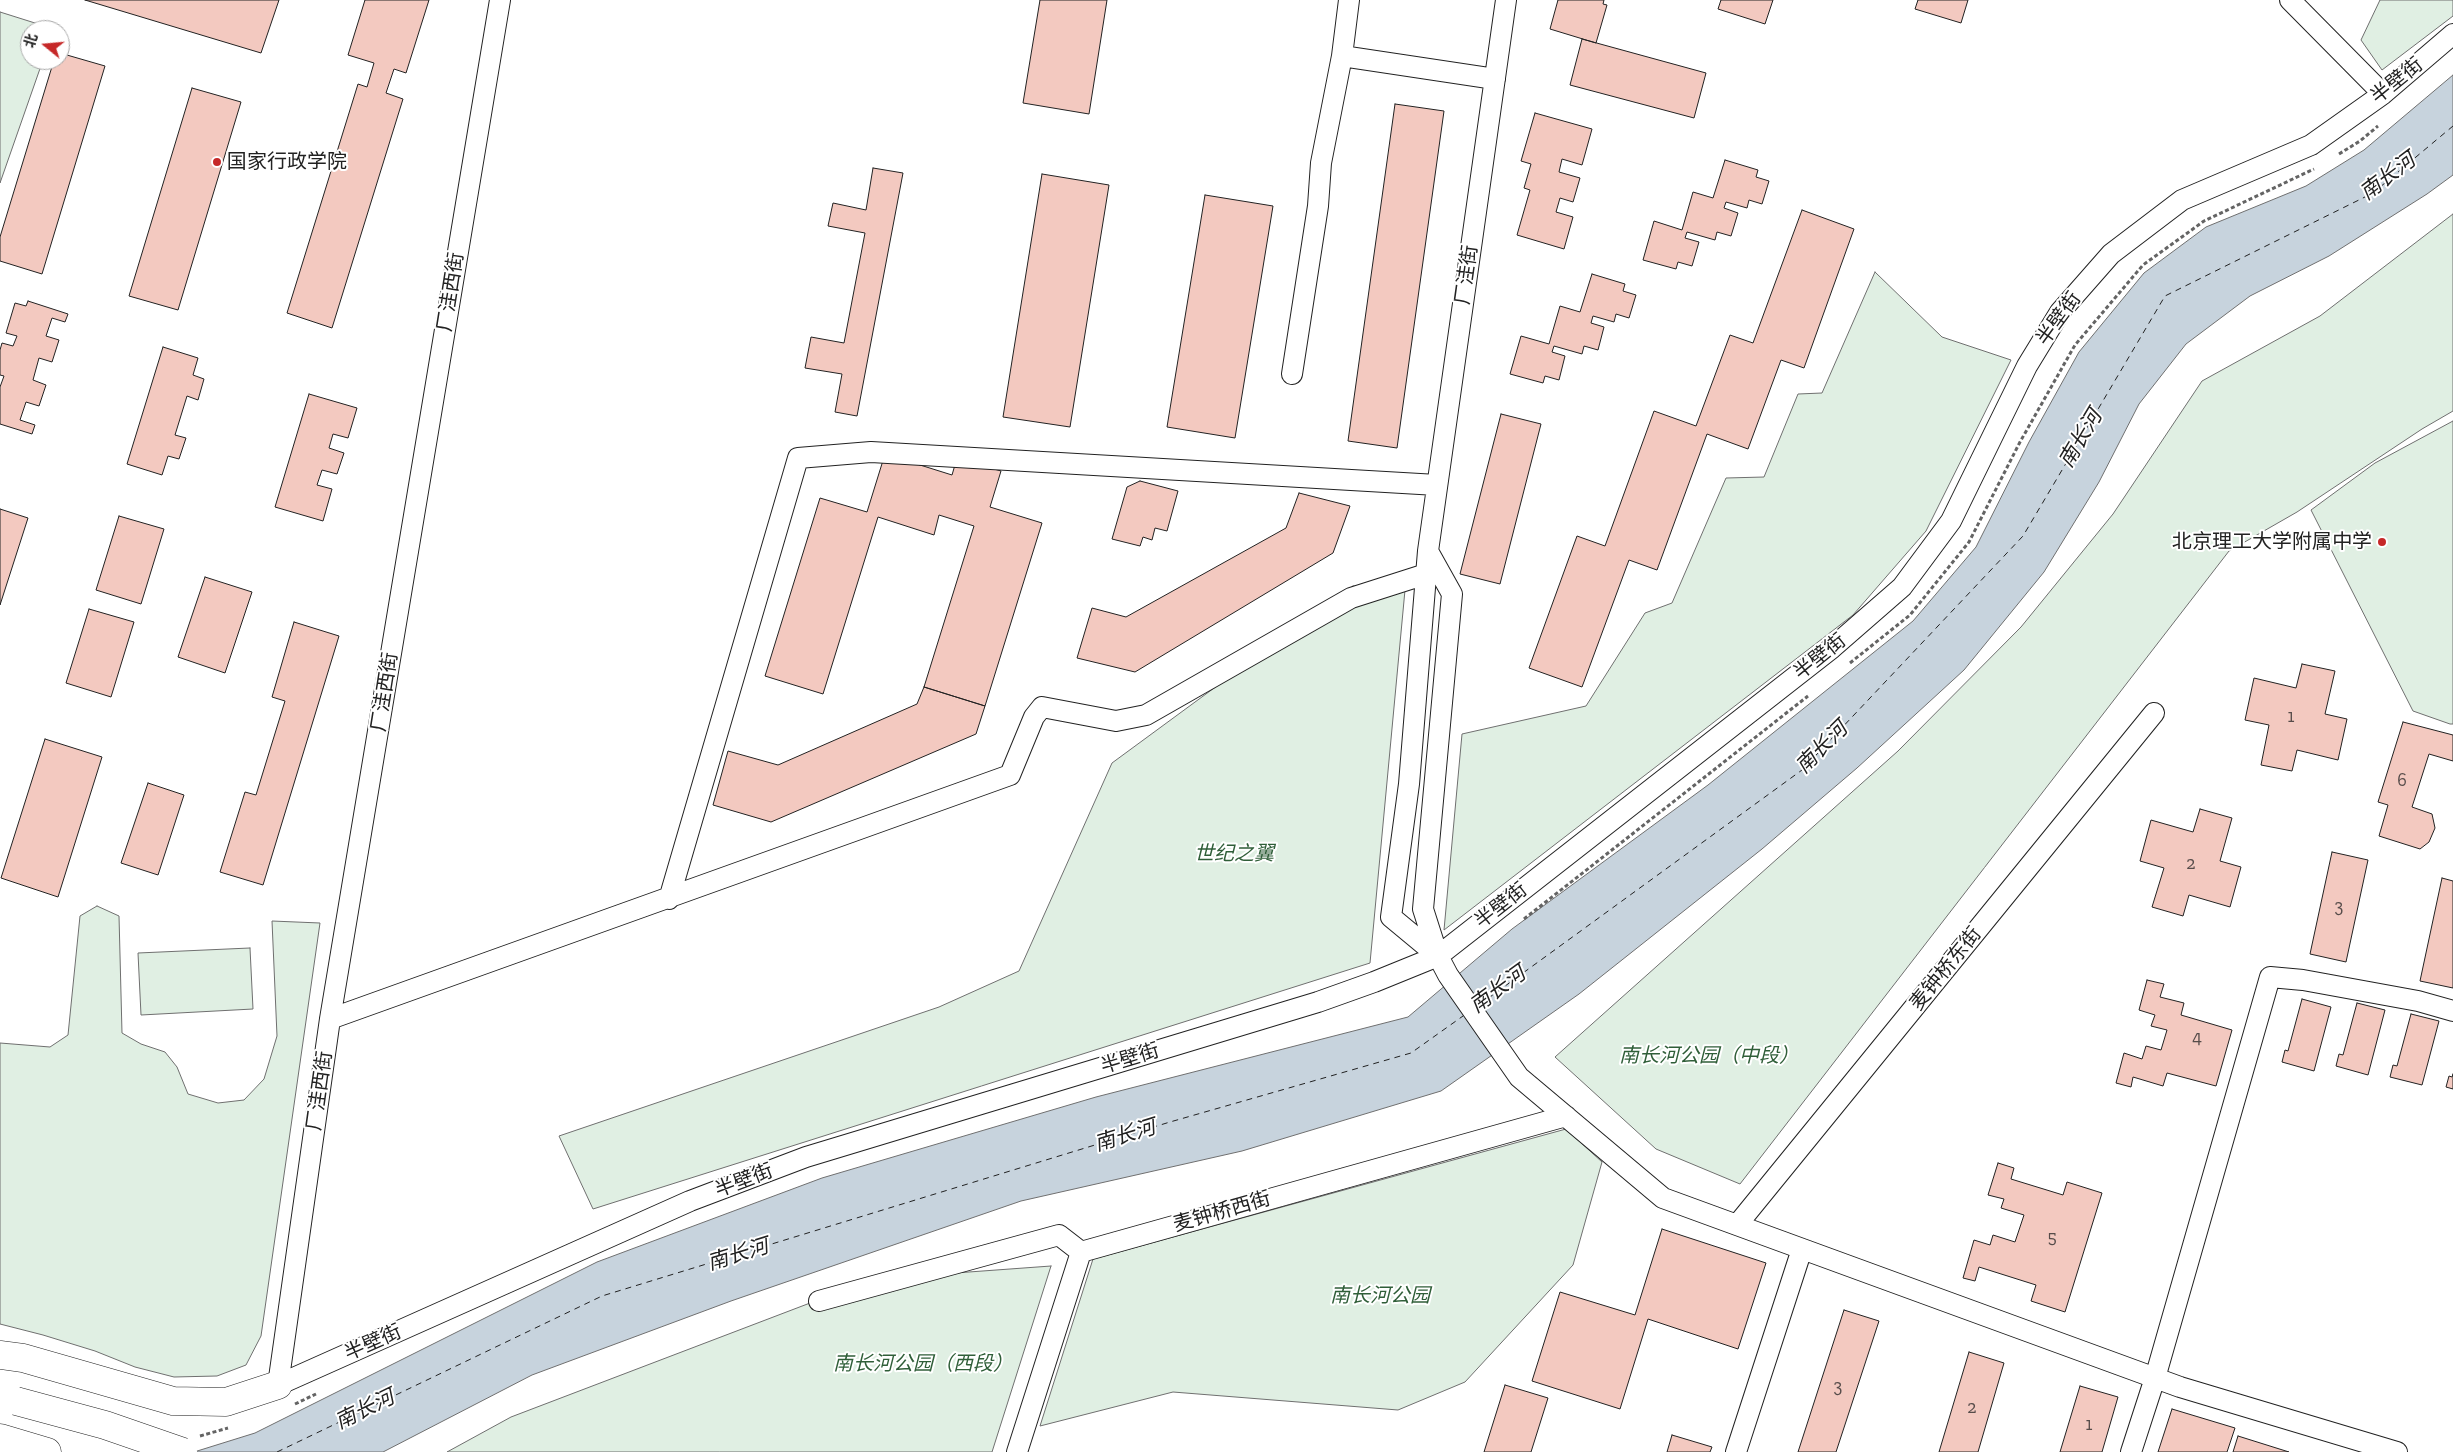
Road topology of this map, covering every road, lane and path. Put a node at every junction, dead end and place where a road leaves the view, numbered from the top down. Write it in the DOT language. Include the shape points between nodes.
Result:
graph roads {
  1 [pos="500,0"];
  2 [pos="1349,0"];
  3 [pos="1506,0"];
  4 [pos="2290,0"];
  5 [pos="2453,34"];
  6 [pos="1342,56"];
  7 [pos="1495,79"];
  8 [pos="2383,94"];
  9 [pos="2382,123"];
  10 [pos="2335,156"];
  11 [pos="2318,166"];
  12 [pos="1292,374"];
  13 [pos="1437,485"];
  14 [pos="1428,550"];
  15 [pos="1426,574"];
  16 [pos="1849,664"];
  17 [pos="1811,694"];
  18 [pos="2154,713"];
  19 [pos="668,898"];
  20 [pos="1519,922"];
  21 [pos="1438,956"];
  22 [pos="2453,1011"];
  23 [pos="330,1019"];
  24 [pos="1566,1116"];
  25 [pos="1737,1225"];
  26 [pos="1802,1249"];
  27 [pos="1080,1252"];
  28 [pos="819,1301"];
  29 [pos="0,1355"];
  30 [pos="2155,1378"];
  31 [pos="318,1392"];
  32 [pos="285,1395"];
  33 [pos="8,1399"];
  34 [pos="237,1425"];
  35 [pos="0,1438"];
  36 [pos="188,1445"];
  37 [pos="47,1452"];
  38 [pos="1017,1452"];
  39 [pos="1736,1452"];
  40 [pos="2131,1452"];
  41 [pos="2397,1452"];
  1 -- 23 [label="street, 厂洼西街"];
  2 -- 6 [label="street"];
  3 -- 7 [label="street, 厂洼街"];
  4 -- 8 [label="street"];
  5 -- 8 [label="street, 半壁街"];
  6 -- 7 [label="street"];
  6 -- 12 [label="street" via="1320,163 1318,206"];
  7 -- 13 [label="street, 厂洼街"];
  8 -- 21 [label="street, 半壁街" via="2311,145 2182,200 2111,254 2060,312 2027,366 1951,521 1902,587 1824,654"];
  9 -- 10 [label="path"];
  11 -- 16 [label="path" via="2301,177 2204,221 2143,265 2075,345 1969,542 1910,616"];
  13 -- 14 [label="street, 厂洼街"];
  13 -- 19 [label="street" via="871,452 798,458"];
  14 -- 15 [label="street, 厂洼街"];
  14 -- 21 [label="street" via="1452,594 1423,909"];
  15 -- 19 [label="street" via="1352,598 1146,715 1116,721 1042,707 1034,717 1010,775"];
  15 -- 21 [label="street, 厂洼街" via="1409,784 1392,917"];
  17 -- 20 [label="path"];
  18 -- 25 [label="street, 麦钟桥东街"];
  19 -- 23 [label="street"];
  21 -- 24 [label="street" via="1519,1077"];
  21 -- 32 [label="street, 半壁街" via="1318,1002 806,1157 690,1201"];
  22 -- 30 [label="street" via="2399,997 2270,977"];
  23 -- 32 [label="street, 厂洼西街"];
  24 -- 25 [label="street" via="1663,1198"];
  24 -- 27 [label="street, 麦钟桥西街"];
  25 -- 26 [label="street"];
  26 -- 30 [label="street"];
  26 -- 39 [label="street"];
  27 -- 28 [label="street" via="1059,1235"];
  27 -- 38 [label="street"];
  29 -- 32 [label="main road" via="23,1358 173,1401 226,1402"];
  30 -- 40 [label="street"];
  30 -- 41 [label="street"];
  31 -- 32 [label="path"];
  33 -- 36 [label="main road, bridge"];
  34 -- 36 [label="path"];
  35 -- 37 [label="main road"];
}
